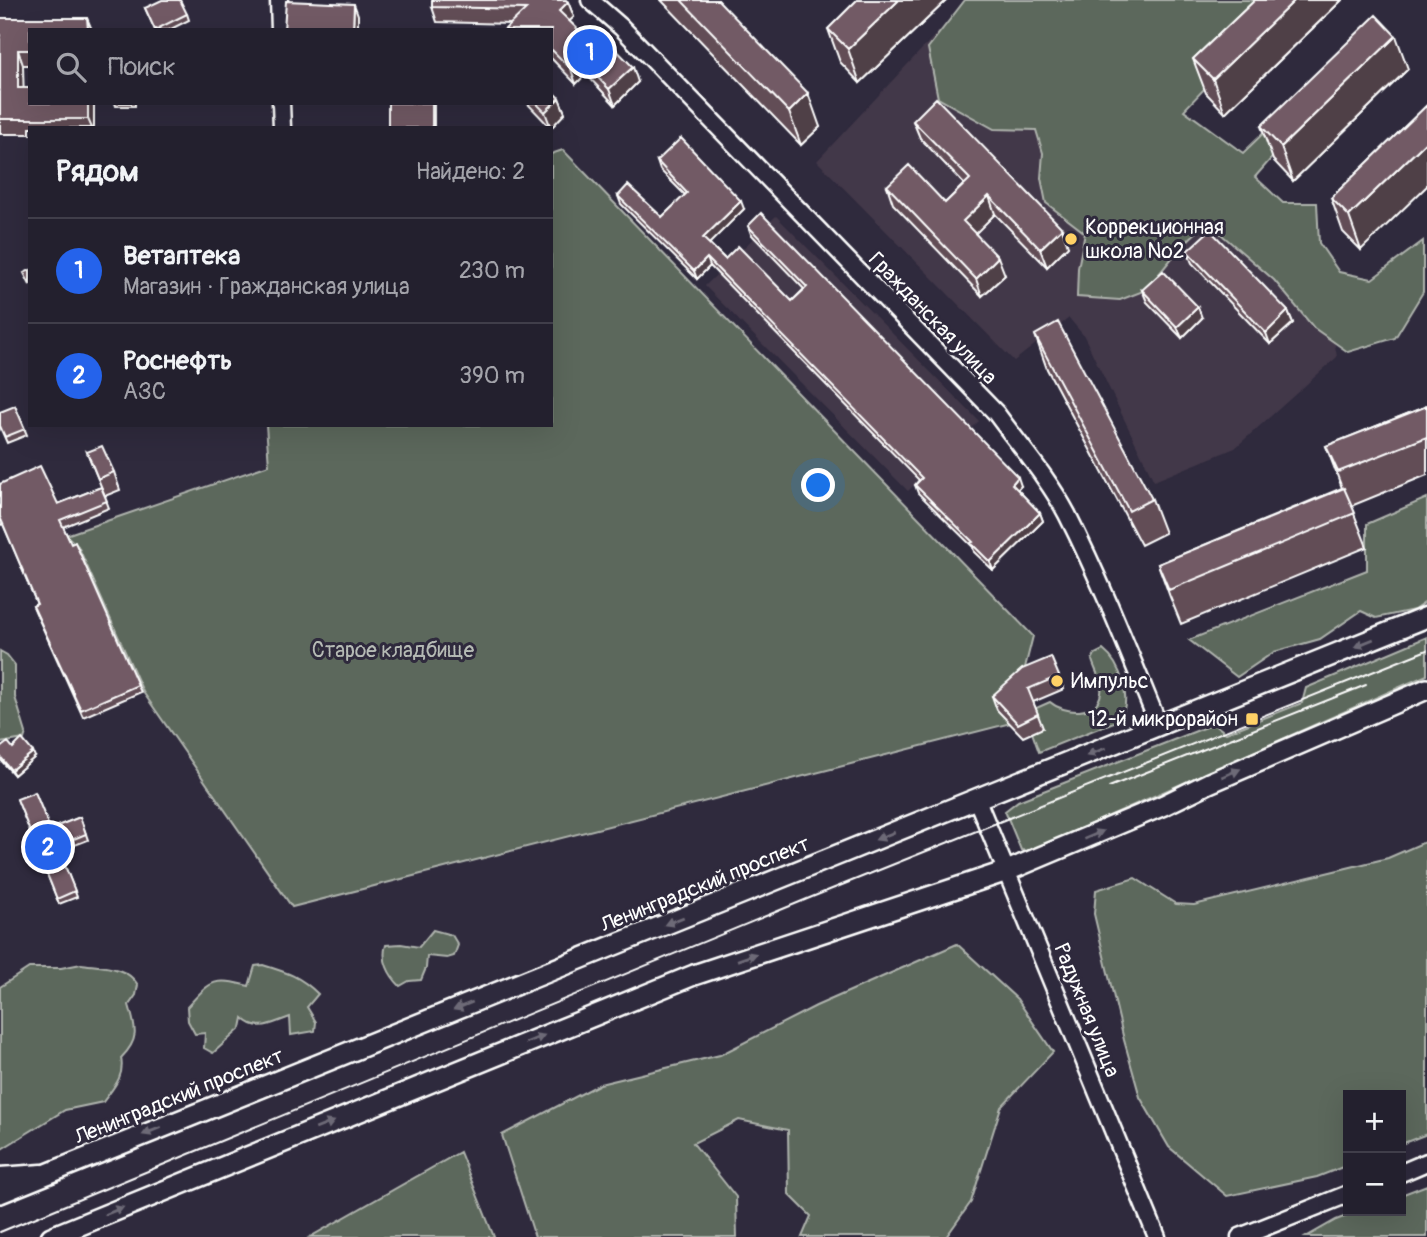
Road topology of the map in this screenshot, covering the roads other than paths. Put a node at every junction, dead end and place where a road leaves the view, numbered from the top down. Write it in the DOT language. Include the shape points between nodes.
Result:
graph roads {
  1 [pos="279,0"];
  2 [pos="590,0"];
  3 [pos="279,28"];
  4 [pos="281,105"];
  5 [pos="282,126"];
  6 [pos="1427,617"];
  7 [pos="1427,689"];
  8 [pos="1159,726"];
  9 [pos="977,800"];
  10 [pos="1006,871"];
  11 [pos="1427,1162"];
  12 [pos="1406,1171"];
  13 [pos="52,1172"];
  14 [pos="0,1175"];
  15 [pos="0,1193"];
  16 [pos="1343,1196"];
  17 [pos="51,1237"];
  18 [pos="1157,1237"];
  19 [pos="1240,1237"];
  1 -- 3 [label="street"];
  2 -- 8 [label="street, Гражданская улица" via="996,413 1066,512"];
  4 -- 5 [label="street"];
  6 -- 8 [label="main road, Ленинградский проспект, one-way"];
  10 -- 7 [label="main road, one-way"];
  8 -- 9 [label="main road, Ленинградский проспект, one-way"];
  9 -- 10 [label="street, Радужная улица"];
  9 -- 13 [label="main road, Ленинградский проспект, one-way"];
  17 -- 10 [label="main road, one-way" via="694,975"];
  10 -- 18 [label="street, Радужная улица"];
  11 -- 12 [label="street"];
  13 -- 14 [label="street"];
  13 -- 15 [label="main road, Ленинградский проспект"];
  16 -- 19 [label="street"];
}
